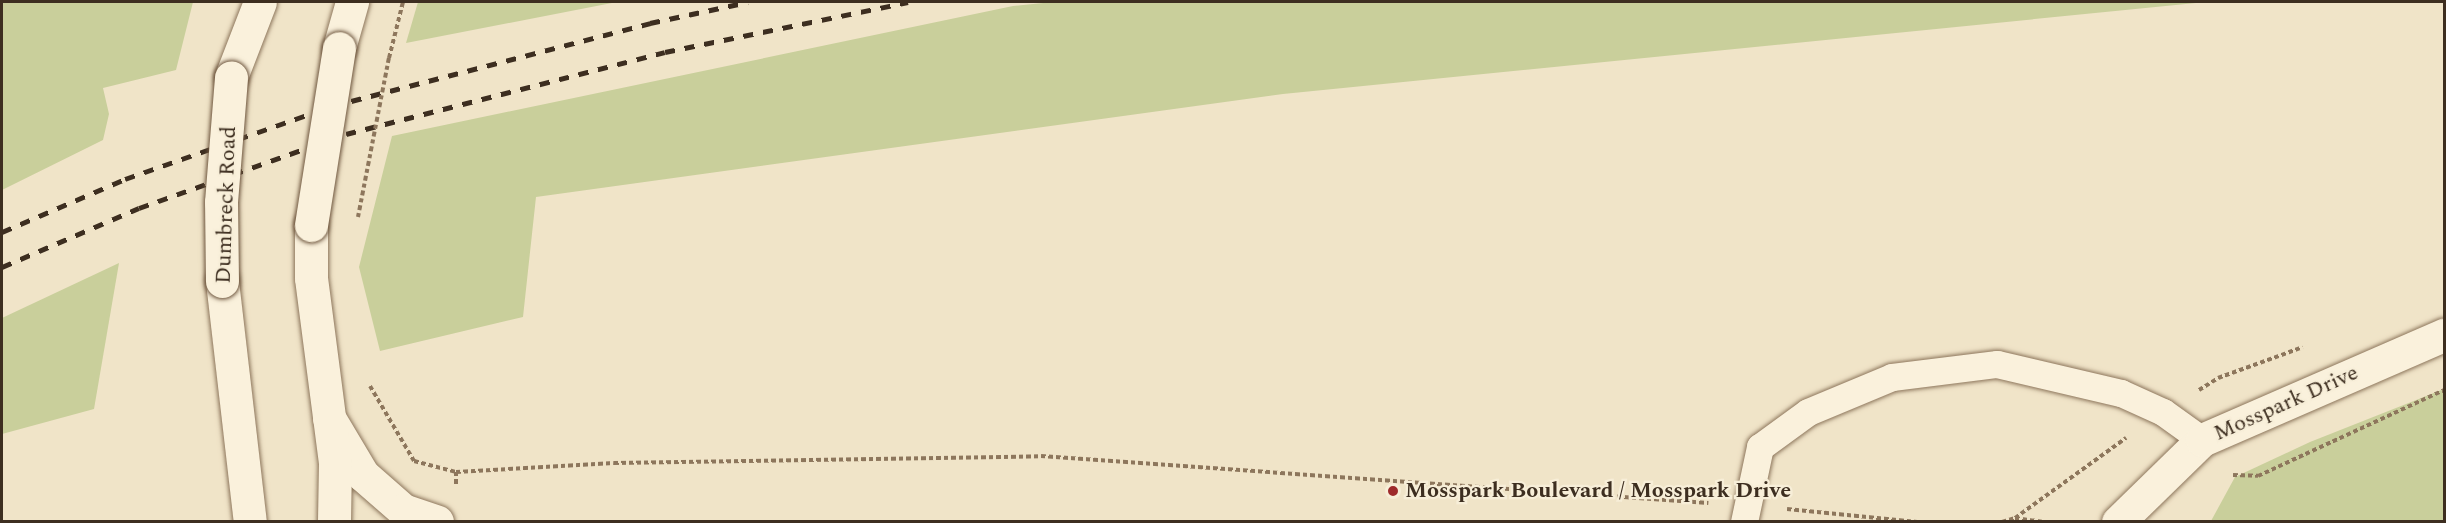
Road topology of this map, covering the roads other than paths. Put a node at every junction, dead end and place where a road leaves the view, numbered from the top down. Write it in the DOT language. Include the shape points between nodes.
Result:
graph roads {
  1 [pos="260,2"];
  2 [pos="352,2"];
  3 [pos="2445,335"];
  4 [pos="329,418"];
  5 [pos="2202,440"];
  6 [pos="1746,513"];
  7 [pos="250,522"];
  8 [pos="334,522"];
  9 [pos="437,522"];
  10 [pos="2118,522"];
  1 -- 7 [label="main road, Dumbreck Road, bridge" via="231,76 221,202 222,281"];
  2 -- 4 [label="main road, bridge" via="339,48 310,225 311,278"];
  3 -- 5 [label="main road, Mosspark Drive"];
  4 -- 8 [label="main road" via="335,463"];
  4 -- 9 [label="main road" via="363,475 402,510"];
  5 -- 6 [label="lane" via="2163,412 2121,393 1997,364 1892,377 1808,412 1760,447"];
  5 -- 10 [label="main road, Mosspark Drive"];
}
